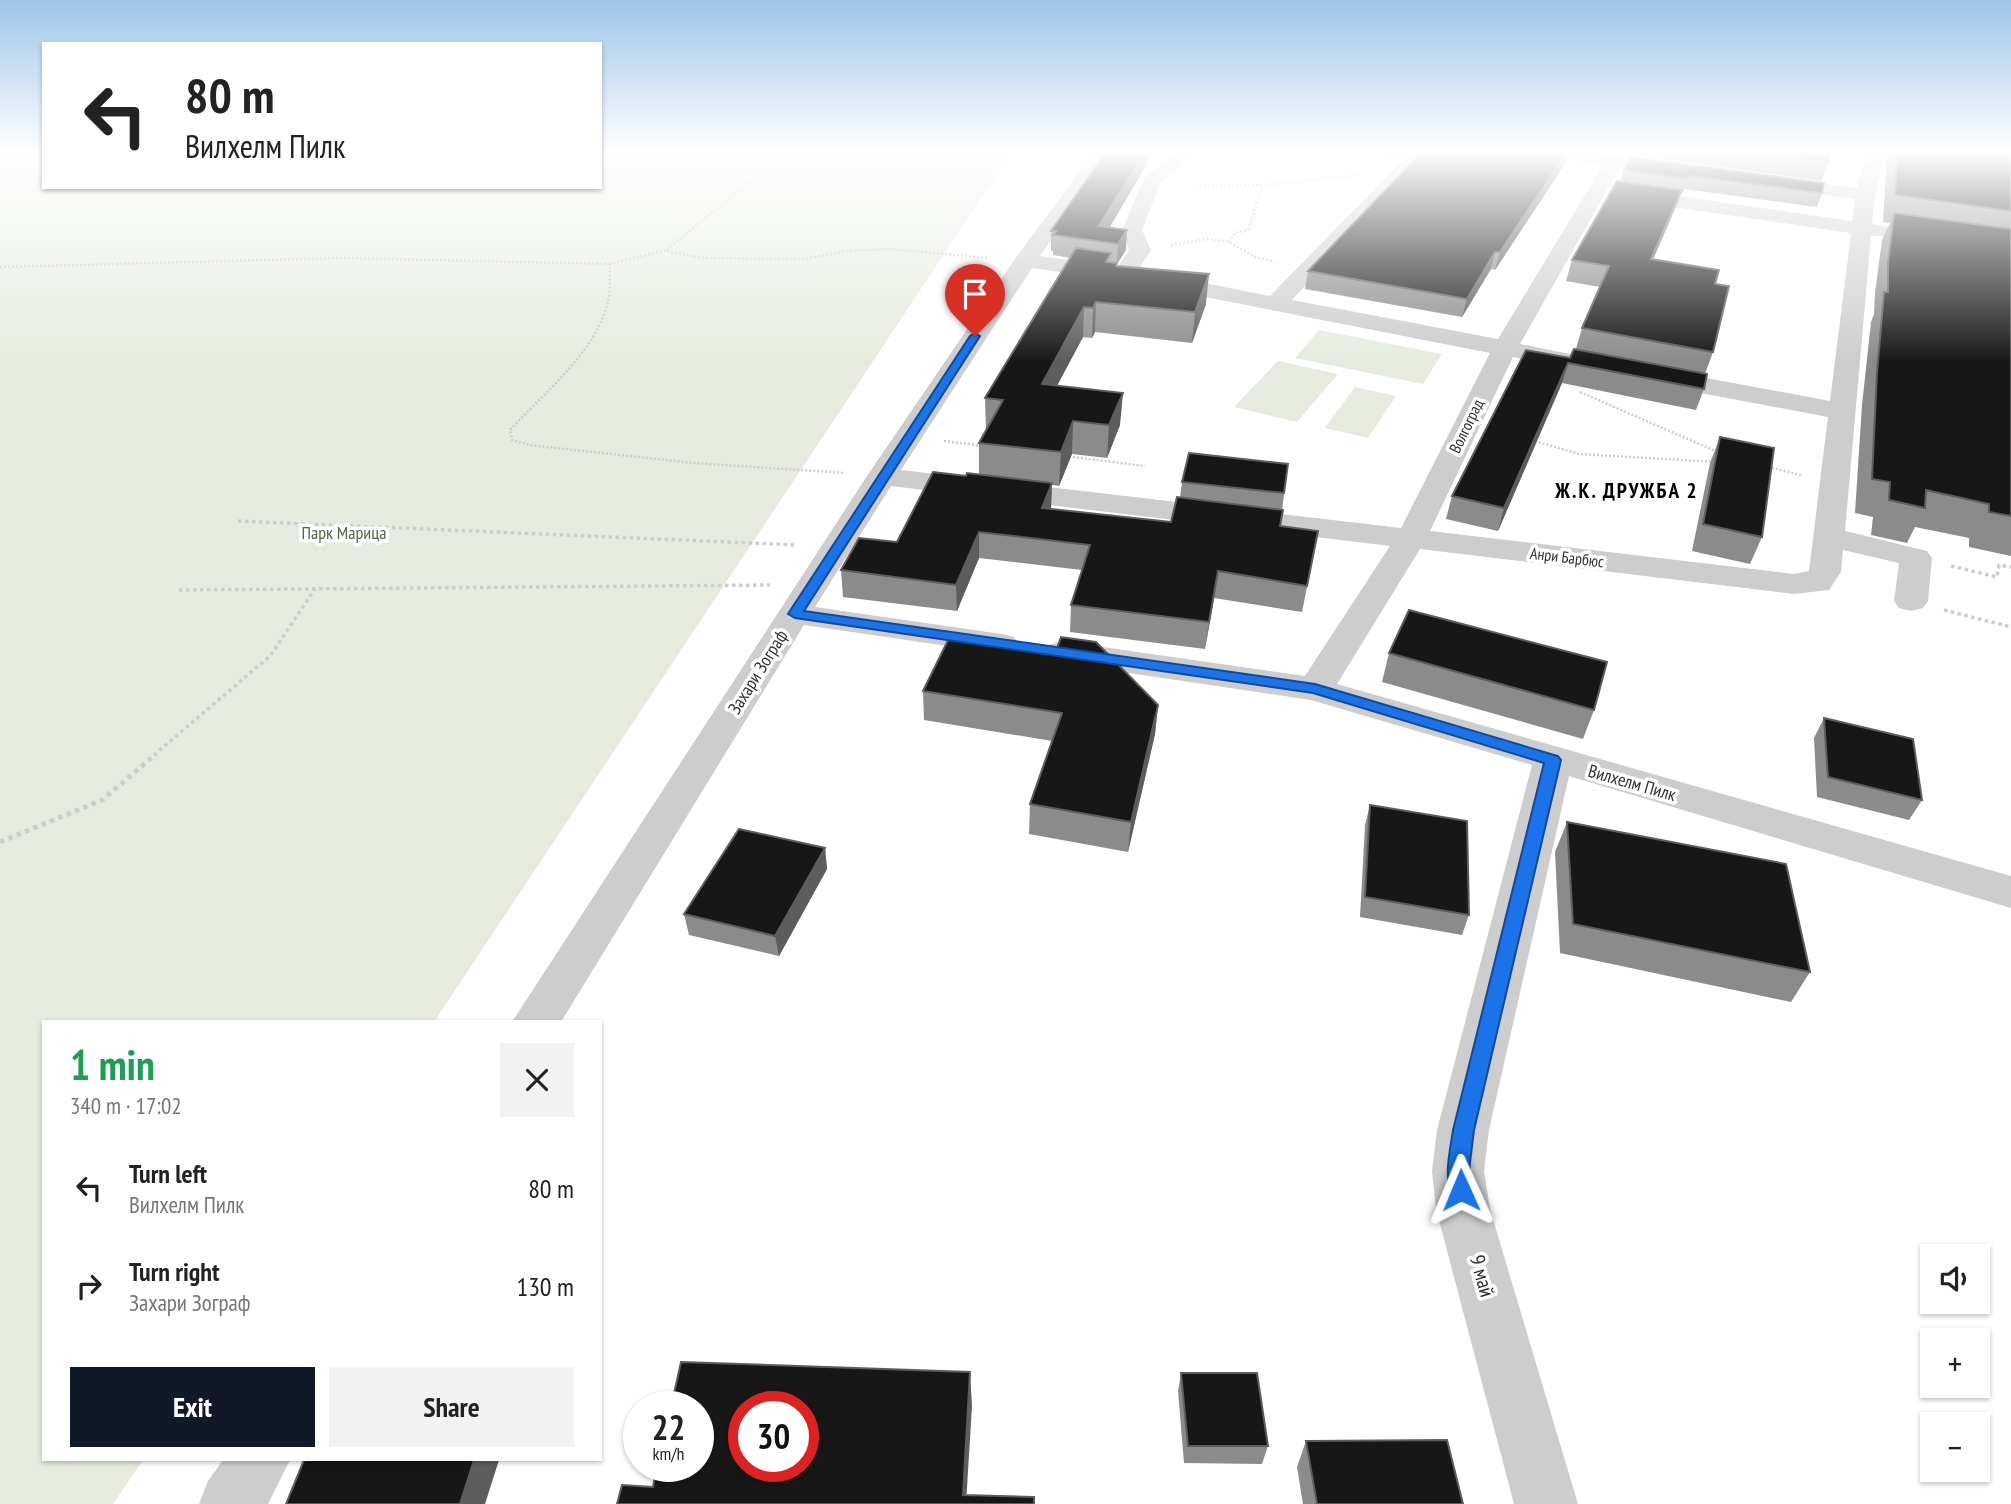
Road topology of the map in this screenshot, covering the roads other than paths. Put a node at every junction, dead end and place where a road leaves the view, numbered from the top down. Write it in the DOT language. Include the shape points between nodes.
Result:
graph roads {
  1 [pos="1053,222"];
  2 [pos="1135,222"];
  3 [pos="1351,222"];
  4 [pos="1578,222"];
  5 [pos="1817,222"];
  6 [pos="1863,222"];
  7 [pos="1862,229"];
  8 [pos="1903,234"];
  9 [pos="1025,261"];
  10 [pos="1124,274"];
  11 [pos="1275,303"];
  12 [pos="1505,348"];
  13 [pos="1603,367"];
  14 [pos="1630,372"];
  15 [pos="1843,412"];
  16 [pos="882,476"];
  17 [pos="1829,537"];
  18 [pos="1411,538"];
  19 [pos="804,599"];
  20 [pos="1911,601"];
  21 [pos="1315,689"];
  22 [pos="1553,760"];
  23 [pos="2011,892"];
  24 [pos="537,1020"];
  25 [pos="258,1461"];
  26 [pos="231,1504"];
  27 [pos="1546,1504"];
  1 -- 9 [label="street, Захари Зограф"];
  2 -- 10 [label="street" via="1132,230 1140,250"];
  3 -- 11 [label="street"];
  4 -- 12 [label="street, Волгоград"];
  5 -- 7 [label="street"];
  6 -- 7 [label="street, Анри Барбюс"];
  7 -- 8 [label="street"];
  7 -- 15 [label="street, Анри Барбюс"];
  9 -- 10 [label="street"];
  9 -- 16 [label="street, Захари Зограф"];
  10 -- 11 [label="street"];
  11 -- 12 [label="street"];
  12 -- 13 [label="street"];
  12 -- 18 [label="street, Волгоград"];
  14 -- 15 [label="street"];
  15 -- 17 [label="street, Анри Барбюс"];
  16 -- 18 [label="street, Анри Барбюс"];
  16 -- 19 [label="street, Захари Зограф"];
  17 -- 18 [label="street, Анри Барбюс" via="1825,572 1816,583 1794,584"];
  17 -- 20 [label="street" via="1916,558"];
  18 -- 21 [label="street, Волгоград"];
  19 -- 21 [label="street, Вилхелм Пилк"];
  19 -- 24 [label="street, Захари Зограф"];
  21 -- 22 [label="street, Вилхелм Пилк"];
  22 -- 23 [label="street, Вилхелм Пилк"];
  22 -- 27 [label="street, 9 май" via="1463,1130 1458,1171 1463,1209"];
  25 -- 26 [label="street"];
}
